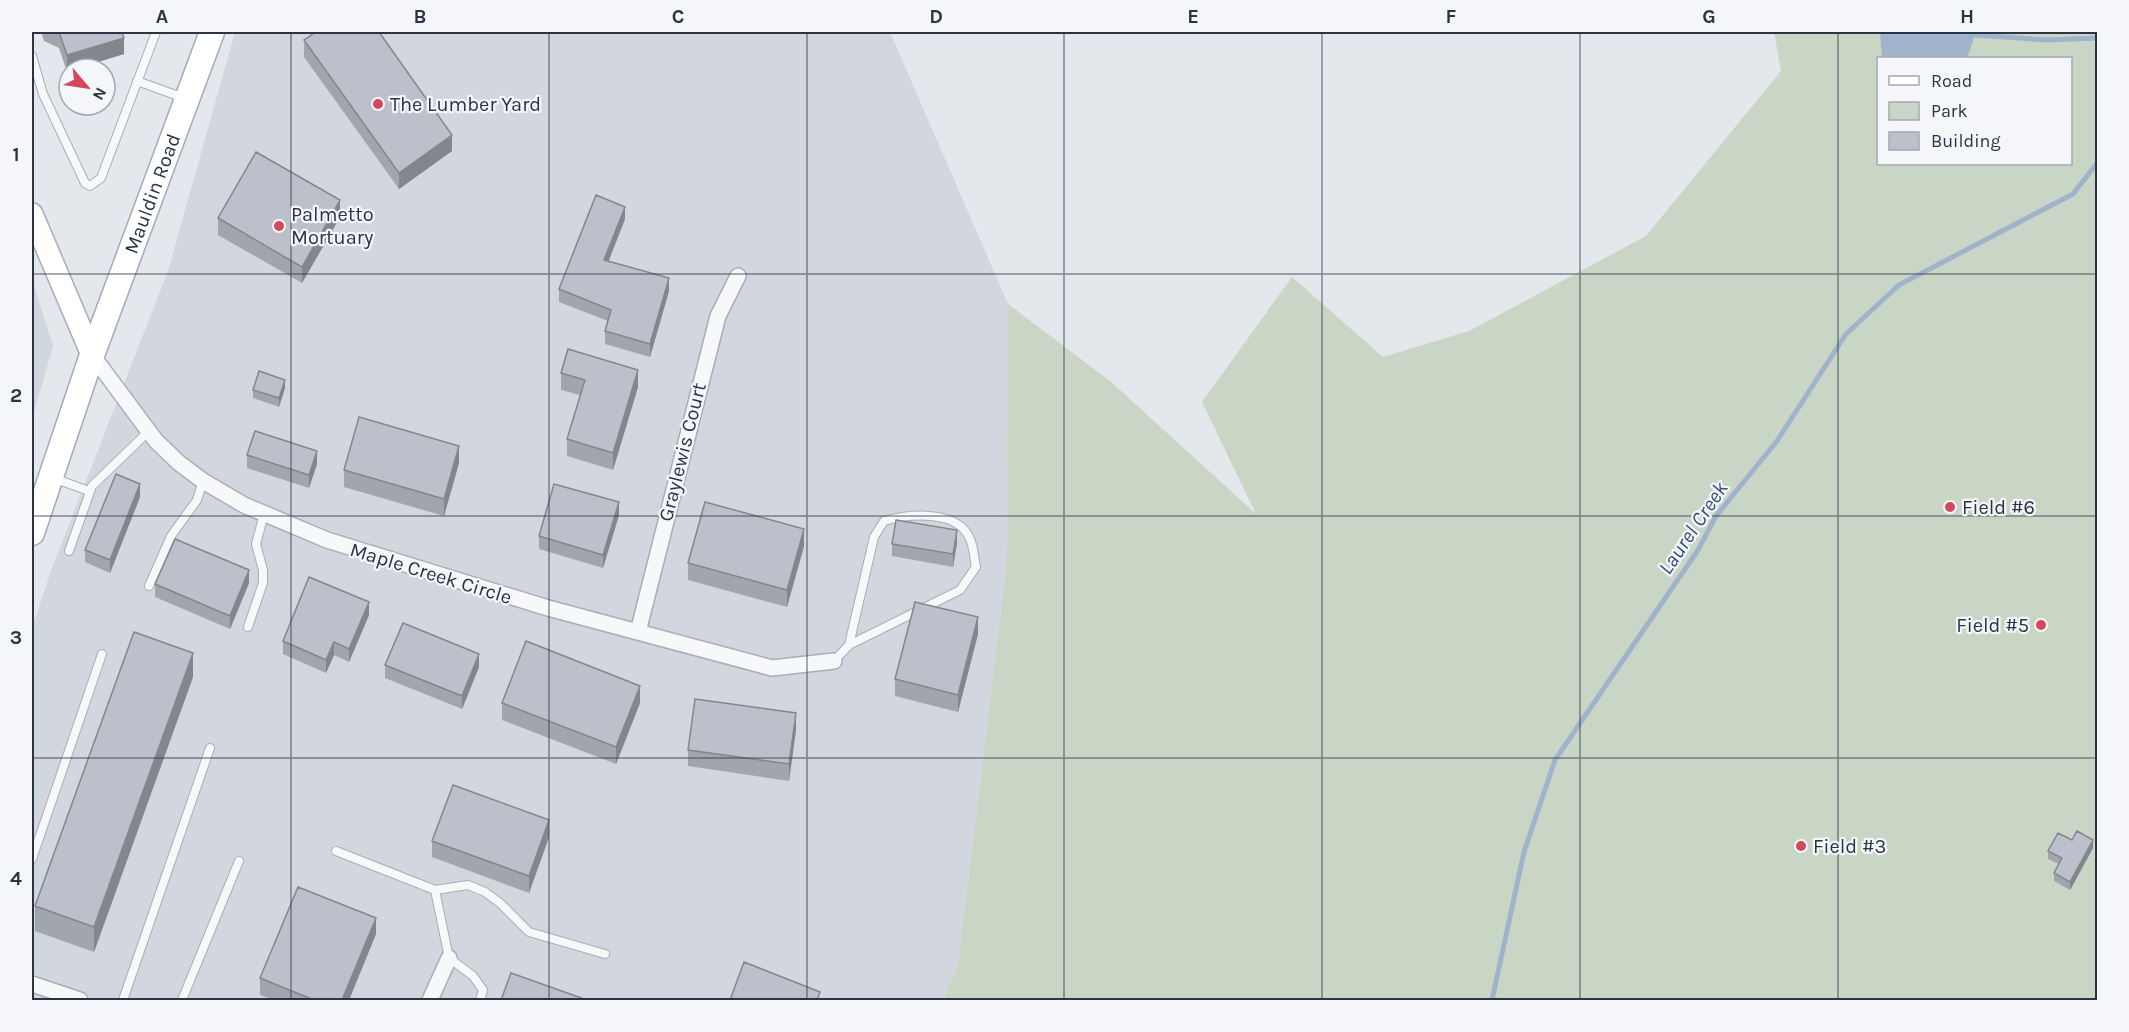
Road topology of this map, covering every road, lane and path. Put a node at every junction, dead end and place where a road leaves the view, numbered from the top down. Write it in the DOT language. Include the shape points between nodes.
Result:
graph roads {
  1 [pos="156,32"];
  2 [pos="212,32"];
  3 [pos="32,56"];
  4 [pos="137,81"];
  5 [pos="185,99"];
  6 [pos="32,214"];
  7 [pos="738,276"];
  8 [pos="92,355"];
  9 [pos="149,431"];
  10 [pos="51,478"];
  11 [pos="203,481"];
  12 [pos="89,491"];
  13 [pos="37,501"];
  14 [pos="264,514"];
  15 [pos="32,533"];
  16 [pos="69,551"];
  17 [pos="149,586"];
  18 [pos="248,627"];
  19 [pos="638,632"];
  20 [pos="849,645"];
  21 [pos="102,654"];
  22 [pos="834,661"];
  23 [pos="210,748"];
  24 [pos="336,851"];
  25 [pos="32,860"];
  26 [pos="239,861"];
  27 [pos="435,890"];
  28 [pos="605,954"];
  29 [pos="449,958"];
  30 [pos="32,984"];
  31 [pos="80,1000"];
  32 [pos="123,1000"];
  33 [pos="182,1000"];
  34 [pos="430,1000"];
  35 [pos="480,1000"];
  1 -- 4 [label="lane"];
  2 -- 5 [label="main road, Mauldin Road"];
  3 -- 4 [label="lane" via="43,94 85,183 90,186 101,178"];
  4 -- 5 [label="lane"];
  5 -- 8 [label="main road, Mauldin Road"];
  6 -- 8 [label="main road"];
  7 -- 19 [label="street, Graylewis Court" via="712,336"];
  8 -- 9 [label="street, Maple Creek Circle"];
  8 -- 10 [label="main road, Mauldin Road"];
  9 -- 11 [label="street, Maple Creek Circle" via="179,464"];
  9 -- 12 [label="lane"];
  10 -- 12 [label="lane"];
  10 -- 13 [label="main road, Mauldin Road"];
  11 -- 14 [label="street, Maple Creek Circle"];
  11 -- 17 [label="lane" via="197,500 171,536"];
  12 -- 16 [label="lane"];
  13 -- 15 [label="main road, Mauldin Road"];
  14 -- 18 [label="lane" via="256,544 263,583"];
  14 -- 19 [label="street, Maple Creek Circle" via="384,560"];
  19 -- 22 [label="street, Maple Creek Circle" via="772,668"];
  20 -- 20 [label="lane" via="960,590 976,567 970,538 955,523 936,517 901,516 884,521 874,537"];
  20 -- 22 [label="lane"];
  21 -- 25 [label="lane"];
  23 -- 32 [label="lane"];
  24 -- 27 [label="lane"];
  26 -- 33 [label="lane"];
  27 -- 28 [label="lane" via="468,885 500,903 529,932"];
  27 -- 29 [label="lane"];
  29 -- 34 [label="street"];
  29 -- 35 [label="lane" via="473,976 483,990"];
  30 -- 31 [label="street"];
}
